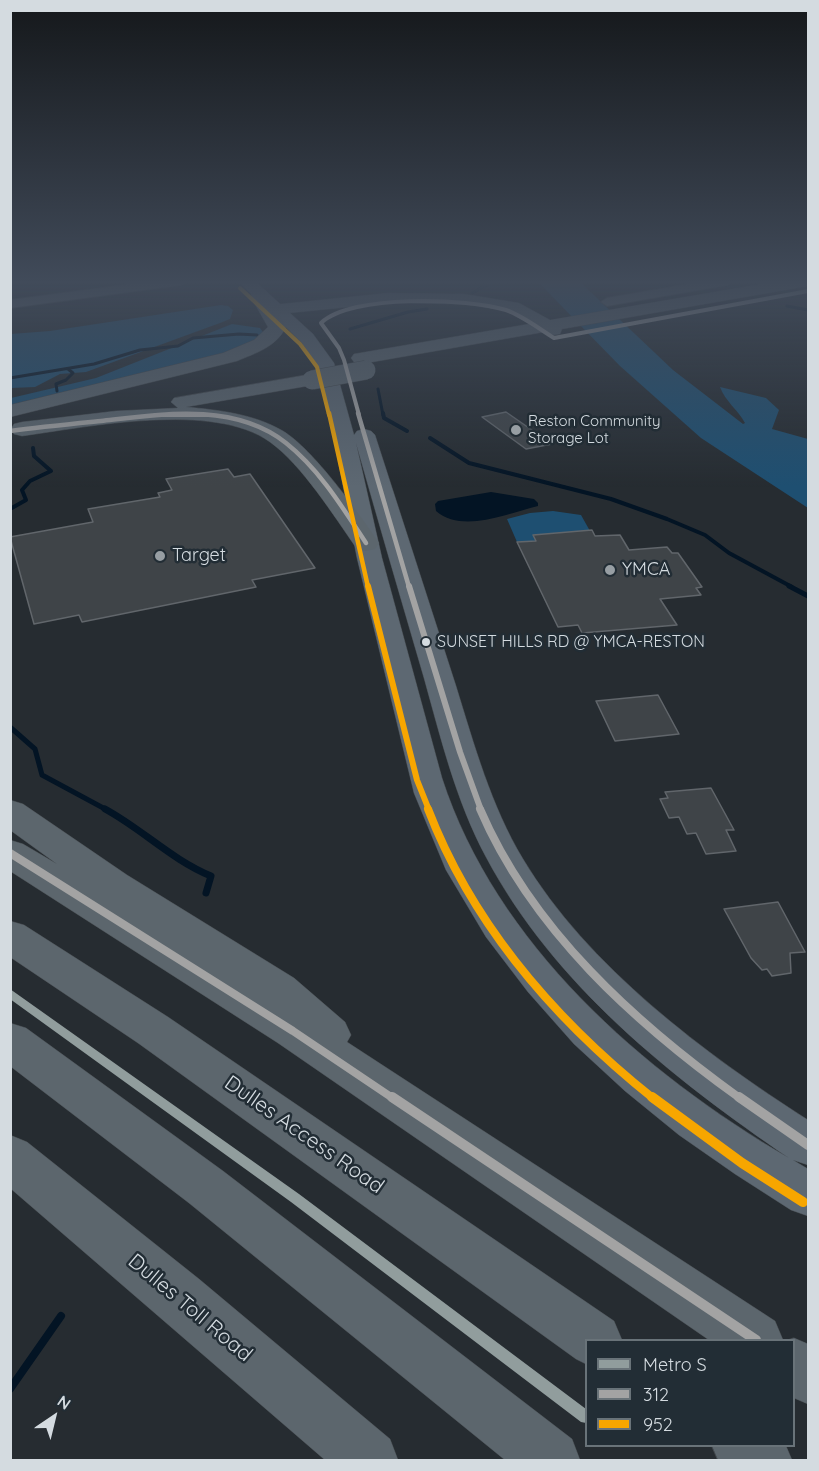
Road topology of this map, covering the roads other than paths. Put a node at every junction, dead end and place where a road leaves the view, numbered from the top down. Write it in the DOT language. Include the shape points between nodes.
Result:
graph roads {
  1 [pos="250,350"];
  2 [pos="317,350"];
  3 [pos="339,350"];
  4 [pos="412,350"];
  5 [pos="449,350"];
  6 [pos="337,369"];
  7 [pos="13,422"];
  8 [pos="366,543"];
  9 [pos="10,812"];
  10 [pos="10,854"];
  11 [pos="10,936"];
  12 [pos="10,1041"];
  13 [pos="409,1106"];
  14 [pos="808,1145"];
  15 [pos="10,1157"];
  16 [pos="808,1194"];
  17 [pos="592,1339"];
  18 [pos="753,1339"];
  19 [pos="795,1367"];
  20 [pos="808,1376"];
  21 [pos="742,1447"];
  22 [pos="369,1461"];
  23 [pos="551,1461"];
  24 [pos="762,1461"];
  1 -- 7 [label="highway"];
  2 -- 6 [label="main road"];
  3 -- 6 [label="main road"];
  4 -- 6 [label="highway"];
  5 -- 6 [label="highway"];
  6 -- 7 [label="highway"];
  6 -- 8 [label="main road"];
  6 -- 14 [label="main road" via="371,464 468,775 483,814 518,880 550,925 640,1020 735,1096"];
  7 -- 8 [label="highway" via="168,414 213,416 254,425 289,447 345,511"];
  8 -- 16 [label="main road" via="431,794 463,870 486,908 532,972 603,1044 706,1128"];
  9 -- 13 [label="highway" via="113,885 279,990"];
  10 -- 13 [label="highway"];
  11 -- 17 [label="highway, Dulles Access Road" via="182,1050"];
  12 -- 23 [label="highway" via="206,1187"];
  13 -- 18 [label="highway"];
  15 -- 22 [label="highway, Dulles Toll Road"];
  19 -- 20 [label="highway"];
  21 -- 24 [label="highway"];
}
